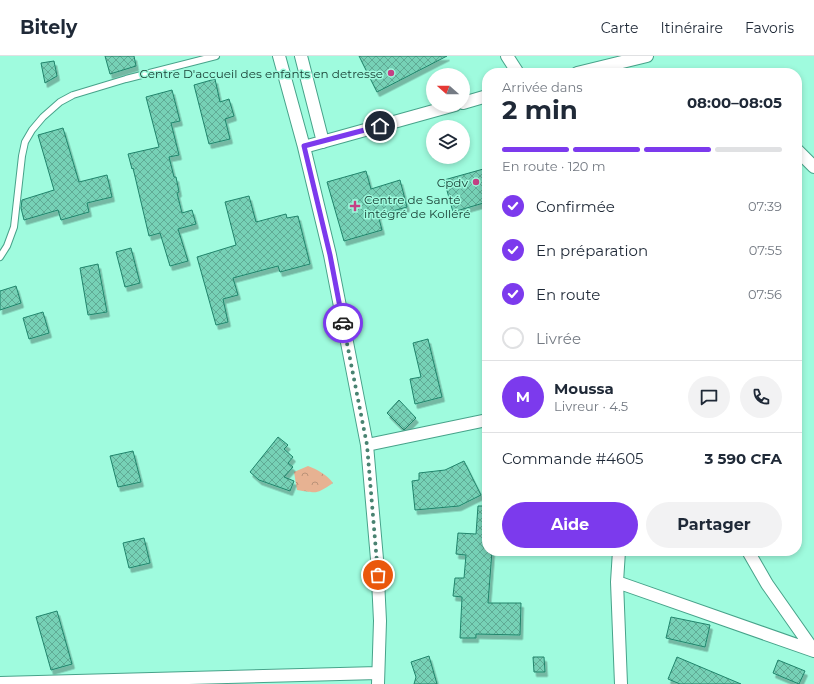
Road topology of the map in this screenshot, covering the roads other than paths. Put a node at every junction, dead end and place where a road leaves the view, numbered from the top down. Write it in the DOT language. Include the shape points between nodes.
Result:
graph roads {
  1 [pos="216,56"];
  2 [pos="279,56"];
  3 [pos="301,56"];
  4 [pos="507,56"];
  5 [pos="647,56"];
  6 [pos="515,68"];
  7 [pos="595,68"];
  8 [pos="482,97"];
  9 [pos="470,101"];
  10 [pos="430,112"];
  11 [pos="323,142"];
  12 [pos="304,146"];
  13 [pos="802,155"];
  14 [pos="814,167"];
  15 [pos="0,257"];
  16 [pos="482,421"];
  17 [pos="367,445"];
  18 [pos="619,556"];
  19 [pos="751,556"];
  20 [pos="617,582"];
  21 [pos="814,651"];
  22 [pos="353,674"];
  23 [pos="378,679"];
  24 [pos="0,683"];
  25 [pos="342,684"];
  26 [pos="621,684"];
  1 -- 15 [label="lane" via="73,95 60,102 43,117 24,142 14,227"];
  2 -- 12 [label="street"];
  3 -- 11 [label="street"];
  4 -- 6 [label="street"];
  5 -- 7 [label="street"];
  8 -- 9 [label="street"];
  10 -- 11 [label="street"];
  11 -- 12 [label="street"];
  12 -- 17 [label="street" via="330,255"];
  13 -- 14 [label="street"];
  16 -- 17 [label="street"];
  17 -- 23 [label="street" via="380,622"];
  18 -- 20 [label="street"];
  19 -- 21 [label="street" via="767,584"];
  20 -- 21 [label="street"];
  20 -- 26 [label="street"];
  22 -- 23 [label="street"];
  22 -- 24 [label="street"];
  22 -- 25 [label="street"];
}
